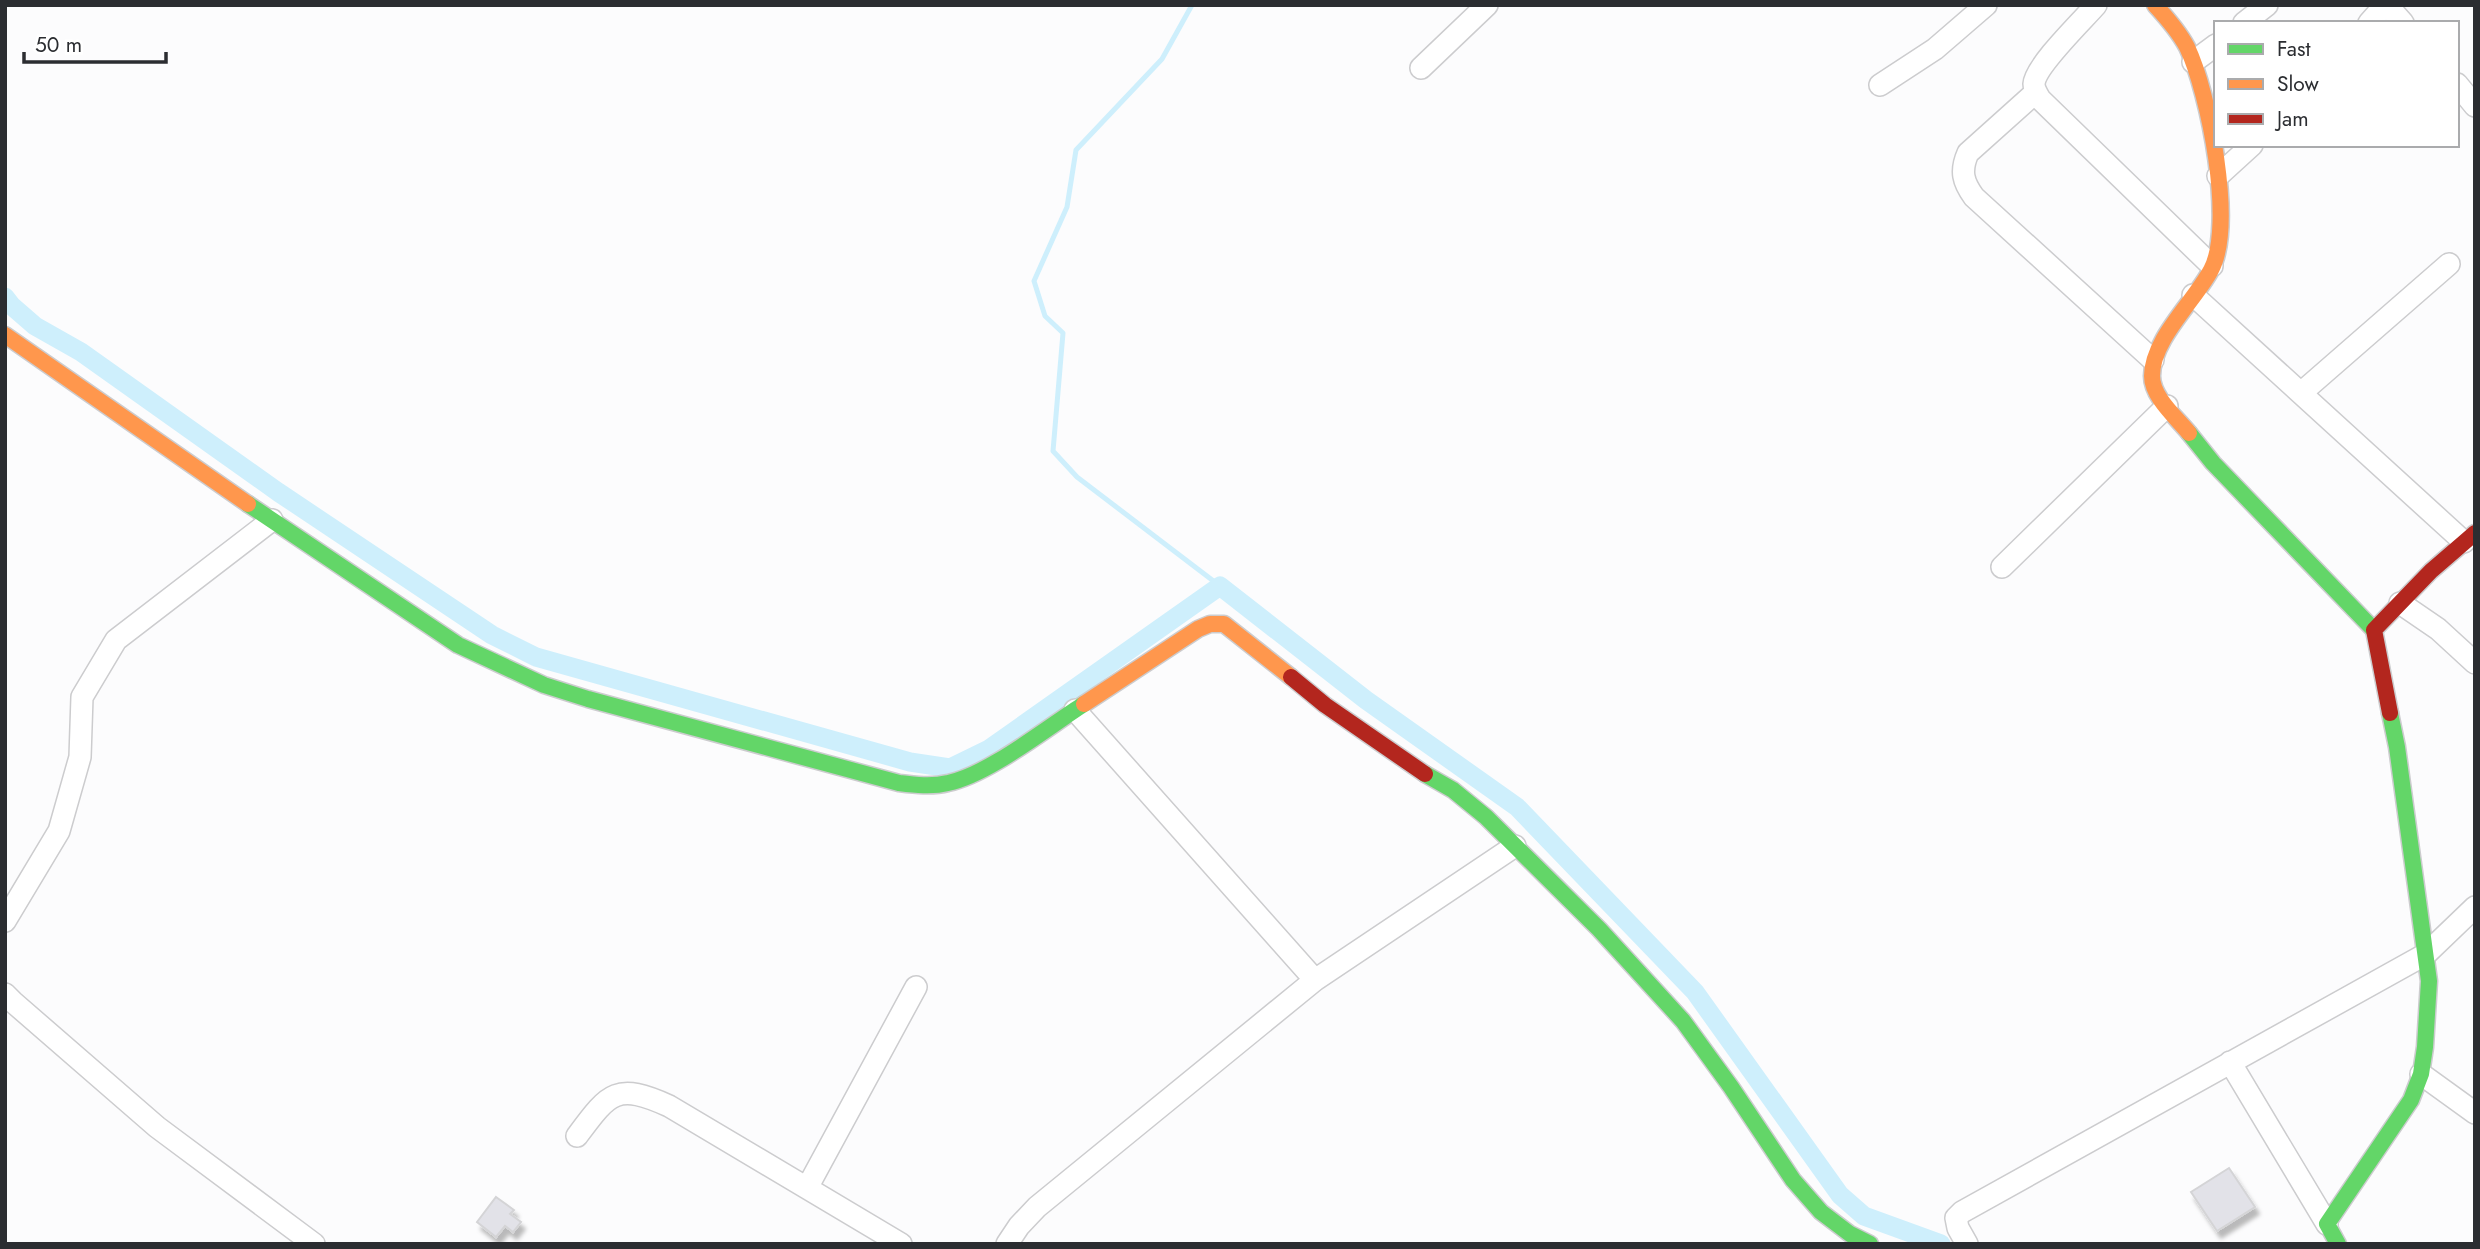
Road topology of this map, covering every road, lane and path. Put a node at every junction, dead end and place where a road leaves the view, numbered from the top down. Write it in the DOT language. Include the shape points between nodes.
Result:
graph roads {
  1 [pos="1486,5"];
  2 [pos="1986,5"];
  3 [pos="2096,5"];
  4 [pos="2155,5"];
  5 [pos="2267,5"];
  6 [pos="2386,5"];
  7 [pos="2247,21"];
  8 [pos="2371,21"];
  9 [pos="2401,21"];
  10 [pos="2214,46"];
  11 [pos="2193,62"];
  12 [pos="1421,68"];
  13 [pos="1880,85"];
  14 [pos="2459,86"];
  15 [pos="2036,92"];
  16 [pos="2475,106"];
  17 [pos="2250,147"];
  18 [pos="2218,176"];
  19 [pos="2449,264"];
  20 [pos="2213,266"];
  21 [pos="2193,295"];
  22 [pos="5,335"];
  23 [pos="2153,359"];
  24 [pos="2301,393"];
  25 [pos="2167,406"];
  26 [pos="272,520"];
  27 [pos="2470,537"];
  28 [pos="2002,567"];
  29 [pos="2400,603"];
  30 [pos="2374,630"];
  31 [pos="2475,663"];
  32 [pos="1074,710"];
  33 [pos="1515,846"];
  34 [pos="2475,907"];
  35 [pos="5,921"];
  36 [pos="2426,954"];
  37 [pos="1315,980"];
  38 [pos="916,986"];
  39 [pos="5,994"];
  40 [pos="2230,1062"];
  41 [pos="2421,1074"];
  42 [pos="2475,1112"];
  43 [pos="577,1136"];
  44 [pos="807,1188"];
  45 [pos="2327,1224"];
  46 [pos="314,1244"];
  47 [pos="901,1244"];
  48 [pos="1007,1244"];
  49 [pos="1870,1244"];
  50 [pos="1967,1244"];
  51 [pos="2338,1244"];
  1 -- 12 [label="street"];
  2 -- 13 [label="street" via="1936,49"];
  3 -- 15 [label="street" via="2038,70"];
  4 -- 11 [label="street"];
  5 -- 7 [label="street"];
  6 -- 8 [label="street"];
  6 -- 9 [label="street"];
  10 -- 11 [label="street"];
  11 -- 18 [label="street"];
  14 -- 16 [label="street"];
  15 -- 20 [label="street"];
  15 -- 23 [label="street" via="1968,153 1964,181 1974,197"];
  17 -- 18 [label="street"];
  18 -- 20 [label="street" via="2219,236"];
  19 -- 24 [label="street"];
  20 -- 21 [label="street"];
  21 -- 23 [label="street"];
  21 -- 24 [label="street"];
  22 -- 26 [label="street"];
  23 -- 25 [label="street" via="2151,381"];
  24 -- 27 [label="street"];
  25 -- 28 [label="street"];
  25 -- 30 [label="street" via="2213,463"];
  26 -- 32 [label="street" via="458,645 544,685 900,783 931,787 965,779"];
  26 -- 35 [label="street" via="117,639 82,697 80,757 59,831"];
  27 -- 29 [label="street"];
  29 -- 30 [label="street"];
  29 -- 31 [label="street"];
  30 -- 36 [label="street" via="2397,747"];
  32 -- 33 [label="street" via="1199,629 1224,624 1334,712 1452,790"];
  32 -- 37 [label="street"];
  33 -- 37 [label="street"];
  33 -- 49 [label="street" via="1683,1021 1793,1180 1821,1212"];
  34 -- 36 [label="street"];
  36 -- 40 [label="street"];
  36 -- 41 [label="street" via="2429,981"];
  37 -- 48 [label="street" via="1037,1207"];
  38 -- 44 [label="street"];
  39 -- 46 [label="street" via="157,1127"];
  40 -- 45 [label="street"];
  40 -- 50 [label="street" via="1962,1212 1956,1218"];
  41 -- 42 [label="street"];
  41 -- 45 [label="street" via="2411,1100"];
  43 -- 44 [label="street" via="608,1099 629,1092 645,1095"];
  44 -- 47 [label="street"];
  45 -- 51 [label="street"];
}
